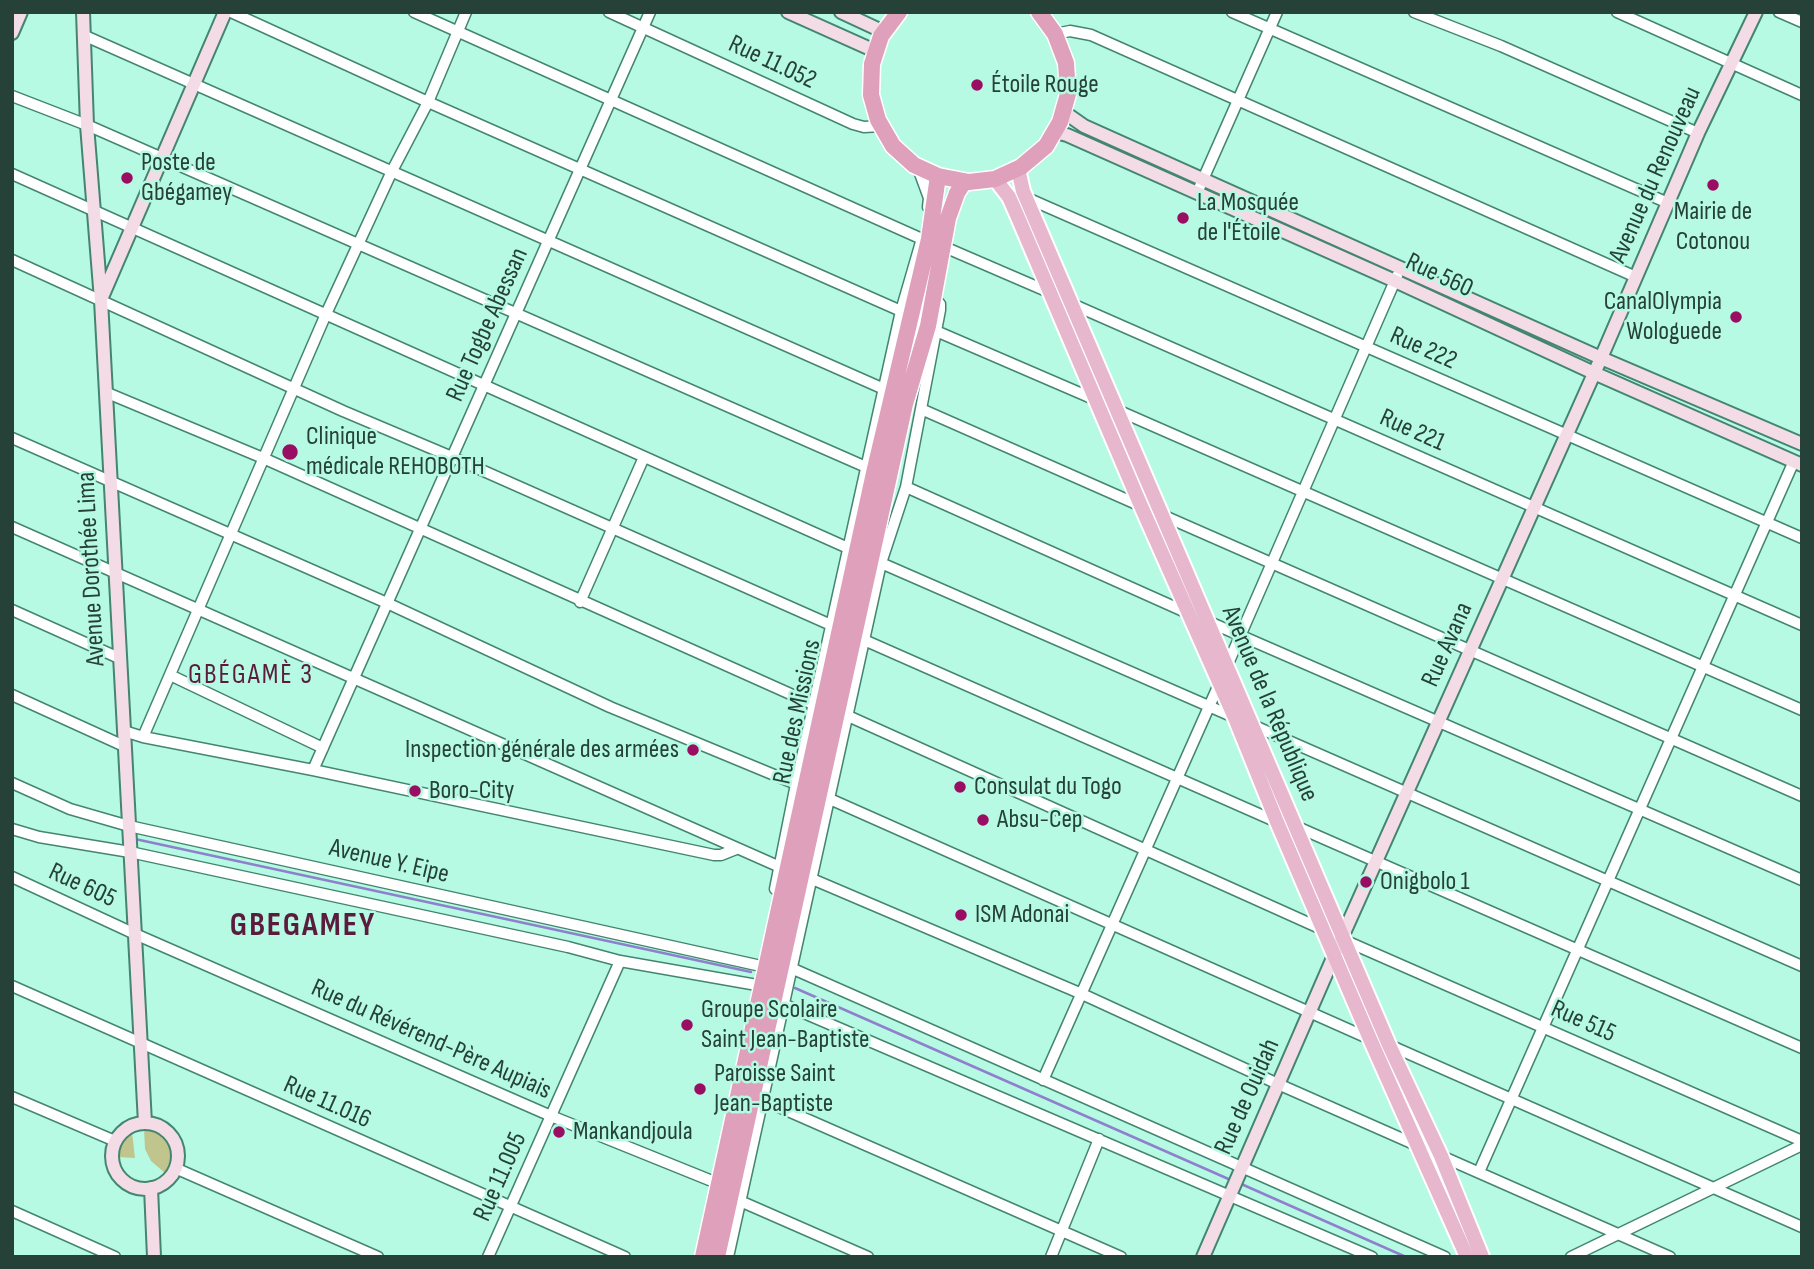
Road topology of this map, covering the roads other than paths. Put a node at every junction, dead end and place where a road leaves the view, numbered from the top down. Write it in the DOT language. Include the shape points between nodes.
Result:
graph roads {
  1 [pos="21,12"];
  2 [pos="83,12"];
  3 [pos="225,12"];
  4 [pos="231,12"];
  5 [pos="414,12"];
  6 [pos="466,12"];
  7 [pos="609,12"];
  8 [pos="650,12"];
  9 [pos="788,12"];
  10 [pos="841,12"];
  11 [pos="899,12"];
  12 [pos="1039,12"];
  13 [pos="1232,12"];
  14 [pos="1277,12"];
  15 [pos="1414,12"];
  16 [pos="1617,12"];
  17 [pos="1756,12"];
  18 [pos="1779,12"];
  19 [pos="1802,22"];
  20 [pos="643,27"];
  21 [pos="1269,28"];
  22 [pos="457,32"];
  23 [pos="884,32"];
  24 [pos="12,33"];
  25 [pos="1055,34"];
  26 [pos="83,35"];
  27 [pos="875,51"];
  28 [pos="1732,64"];
  29 [pos="194,84"];
  30 [pos="1802,95"];
  31 [pos="12,96"];
  32 [pos="611,100"];
  33 [pos="428,102"];
  34 [pos="1237,102"];
  35 [pos="1064,112"];
  36 [pos="87,125"];
  37 [pos="881,126"];
  38 [pos="1055,132"];
  39 [pos="1698,133"];
  40 [pos="162,159"];
  41 [pos="918,167"];
  42 [pos="1018,169"];
  43 [pos="580,170"];
  44 [pos="392,172"];
  45 [pos="12,174"];
  46 [pos="938,176"];
  47 [pos="1204,177"];
  48 [pos="995,178"];
  49 [pos="964,182"];
  50 [pos="1197,193"];
  51 [pos="1027,198"];
  52 [pos="1668,203"];
  53 [pos="92,208"];
  54 [pos="131,228"];
  55 [pos="922,239"];
  56 [pos="548,240"];
  57 [pos="358,246"];
  58 [pos="942,246"];
  59 [pos="12,260"];
  60 [pos="1401,266"];
  61 [pos="1636,277"];
  62 [pos="1395,281"];
  63 [pos="1051,293"];
  64 [pos="933,297"];
  65 [pos="101,300"];
  66 [pos="1072,304"];
  67 [pos="901,310"];
  68 [pos="326,314"];
  69 [pos="515,315"];
  70 [pos="936,331"];
  71 [pos="1366,347"];
  72 [pos="1601,358"];
  73 [pos="1594,373"];
  74 [pos="484,385"];
  75 [pos="293,388"];
  76 [pos="884,389"];
  77 [pos="105,393"];
  78 [pos="1096,400"];
  79 [pos="921,409"];
  80 [pos="1117,410"];
  81 [pos="1334,419"];
  82 [pos="1567,435"];
  83 [pos="12,438"];
  84 [pos="1800,440"];
  85 [pos="452,457"];
  86 [pos="644,457"];
  87 [pos="263,458"];
  88 [pos="1798,463"];
  89 [pos="866,467"];
  90 [pos="110,480"];
  91 [pos="906,487"];
  92 [pos="1303,491"];
  93 [pos="1141,506"];
  94 [pos="1534,508"];
  95 [pos="1161,515"];
  96 [pos="1768,523"];
  97 [pos="12,527"];
  98 [pos="612,528"];
  99 [pos="420,530"];
  100 [pos="231,536"];
  101 [pos="1802,538"];
  102 [pos="848,548"];
  103 [pos="881,563"];
  104 [pos="1272,563"];
  105 [pos="115,573"];
  106 [pos="1503,579"];
  107 [pos="1735,596"];
  108 [pos="580,602"];
  109 [pos="387,603"];
  110 [pos="12,610"];
  111 [pos="198,610"];
  112 [pos="1190,614"];
  113 [pos="1207,620"];
  114 [pos="831,625"];
  115 [pos="1802,625"];
  116 [pos="1240,635"];
  117 [pos="864,639"];
  118 [pos="1471,650"];
  119 [pos="120,658"];
  120 [pos="1227,666"];
  121 [pos="1702,666"];
  122 [pos="170,676"];
  123 [pos="354,680"];
  124 [pos="1220,682"];
  125 [pos="12,695"];
  126 [pos="815,705"];
  127 [pos="1209,705"];
  128 [pos="1802,710"];
  129 [pos="848,716"];
  130 [pos="1235,718"];
  131 [pos="1439,721"];
  132 [pos="1253,725"];
  133 [pos="124,731"];
  134 [pos="143,737"];
  135 [pos="1672,739"];
  136 [pos="124,746"];
  137 [pos="323,748"];
  138 [pos="313,770"];
  139 [pos="1177,778"];
  140 [pos="12,783"];
  141 [pos="813,792"];
  142 [pos="1407,793"];
  143 [pos="1802,796"];
  144 [pos="1640,810"];
  145 [pos="1277,822"];
  146 [pos="129,826"];
  147 [pos="1295,826"];
  148 [pos="12,829"];
  149 [pos="736,849"];
  150 [pos="1145,851"];
  151 [pos="130,852"];
  152 [pos="1376,862"];
  153 [pos="780,867"];
  154 [pos="12,877"];
  155 [pos="812,879"];
  156 [pos="1802,880"];
  157 [pos="1608,881"];
  158 [pos="1112,925"];
  159 [pos="1325,930"];
  160 [pos="135,934"];
  161 [pos="1345,938"];
  162 [pos="1577,950"];
  163 [pos="1335,955"];
  164 [pos="620,961"];
  165 [pos="761,966"];
  166 [pos="1802,966"];
  167 [pos="791,968"];
  168 [pos="757,985"];
  169 [pos="12,986"];
  170 [pos="1082,994"];
  171 [pos="783,1004"];
  172 [pos="1310,1012"];
  173 [pos="1543,1027"];
  174 [pos="1370,1039"];
  175 [pos="141,1044"];
  176 [pos="1389,1045"];
  177 [pos="1802,1048"];
  178 [pos="1044,1080"];
  179 [pos="1278,1084"];
  180 [pos="12,1097"];
  181 [pos="1513,1099"];
  182 [pos="763,1100"];
  183 [pos="551,1116"];
  184 [pos="145,1123"];
  185 [pos="1099,1139"];
  186 [pos="116,1141"];
  187 [pos="1802,1143"];
  188 [pos="1417,1145"];
  189 [pos="1441,1156"];
  190 [pos="1243,1166"];
  191 [pos="176,1168"];
  192 [pos="1479,1172"];
  193 [pos="712,1181"];
  194 [pos="151,1188"];
  195 [pos="1712,1188"];
  196 [pos="1230,1195"];
  197 [pos="740,1201"];
  198 [pos="510,1207"];
  199 [pos="12,1211"];
  200 [pos="1802,1227"];
  201 [pos="1062,1231"];
  202 [pos="1618,1234"];
  203 [pos="115,1257"];
  204 [pos="154,1257"];
  205 [pos="378,1257"];
  206 [pos="488,1257"];
  207 [pos="625,1257"];
  208 [pos="700,1257"];
  209 [pos="717,1257"];
  210 [pos="728,1257"];
  211 [pos="868,1257"];
  212 [pos="1051,1257"];
  213 [pos="1121,1257"];
  214 [pos="1203,1257"];
  215 [pos="1372,1257"];
  216 [pos="1445,1257"];
  217 [pos="1467,1257"];
  218 [pos="1482,1257"];
  219 [pos="1571,1257"];
  220 [pos="1670,1257"];
  1 -- 24 [label="main road"];
  2 -- 26 [label="main road, Avenue Dorothée Lima"];
  3 -- 29 [label="main road"];
  4 -- 33 [label="street"];
  5 -- 22 [label="street"];
  6 -- 22 [label="street"];
  7 -- 20 [label="street, Rue 11.052"];
  8 -- 20 [label="street, Rue Togbe Abessan"];
  9 -- 27 [label="main road"];
  10 -- 23 [label="main road"];
  11 -- 23 [label="highway"];
  12 -- 25 [label="highway"];
  13 -- 21 [label="street"];
  14 -- 21 [label="street"];
  15 -- 39 [label="street"];
  16 -- 28 [label="street"];
  17 -- 28 [label="main road, Avenue du Renouveau"];
  18 -- 19 [label="street"];
  20 -- 32 [label="street, Rue Togbe Abessan"];
  20 -- 37 [label="street, Rue 11.052" via="853,124"];
  21 -- 34 [label="street"];
  21 -- 52 [label="street"];
  22 -- 32 [label="street"];
  22 -- 33 [label="street"];
  23 -- 27 [label="highway"];
  25 -- 34 [label="street" via="1091,35"];
  25 -- 35 [label="highway" via="1068,72"];
  26 -- 29 [label="street"];
  26 -- 36 [label="main road, Avenue Dorothée Lima"];
  27 -- 37 [label="highway" via="871,89"];
  28 -- 30 [label="street"];
  28 -- 39 [label="main road, Avenue du Renouveau"];
  29 -- 40 [label="main road"];
  29 -- 44 [label="street"];
  31 -- 36 [label="street"];
  32 -- 43 [label="street, Rue Togbe Abessan"];
  32 -- 55 [label="street"];
  33 -- 43 [label="street"];
  33 -- 44 [label="street"];
  34 -- 47 [label="street"];
  34 -- 61 [label="street"];
  35 -- 38 [label="highway"];
  35 -- 47 [label="main road, Rue 560" via="1084,126"];
  36 -- 40 [label="street"];
  36 -- 53 [label="main road, Avenue Dorothée Lima"];
  37 -- 41 [label="highway" via="900,153"];
  38 -- 42 [label="highway" via="1038,155"];
  38 -- 50 [label="main road, Rue 560"];
  39 -- 52 [label="main road, Avenue du Renouveau"];
  40 -- 54 [label="main road"];
  40 -- 57 [label="street"];
  41 -- 46 [label="highway"];
  41 -- 55 [label="street" via="929,198"];
  42 -- 48 [label="highway"];
  42 -- 51 [label="main road, Avenue de la République"];
  43 -- 56 [label="street, Rue Togbe Abessan"];
  43 -- 67 [label="street"];
  44 -- 56 [label="street"];
  44 -- 57 [label="street"];
  45 -- 53 [label="street"];
  46 -- 49 [label="highway"];
  46 -- 141 [label="highway, Rue des Missions" via="929,239 874,473"];
  47 -- 50 [label="street"];
  47 -- 60 [label="main road, Rue 560"];
  48 -- 49 [label="highway"];
  48 -- 63 [label="main road, Avenue de la République" via="1009,197"];
  49 -- 58 [label="highway, Rue des Missions" via="952,205"];
  50 -- 62 [label="main road, Rue 560"];
  51 -- 66 [label="main road, Avenue de la République"];
  51 -- 71 [label="street, Rue 222"];
  52 -- 61 [label="main road, Avenue du Renouveau"];
  53 -- 54 [label="street"];
  53 -- 65 [label="main road, Avenue Dorothée Lima"];
  54 -- 65 [label="main road"];
  54 -- 68 [label="street"];
  55 -- 67 [label="street"];
  56 -- 69 [label="street, Rue Togbe Abessan"];
  56 -- 76 [label="street"];
  57 -- 68 [label="street"];
  57 -- 69 [label="street"];
  58 -- 63 [label="street"];
  58 -- 64 [label="highway, Rue des Missions"];
  59 -- 65 [label="street"];
  60 -- 62 [label="street"];
  60 -- 72 [label="main road, Rue 560"];
  61 -- 72 [label="main road, Avenue du Renouveau"];
  62 -- 71 [label="street"];
  62 -- 73 [label="main road, Rue 560"];
  63 -- 78 [label="main road, Avenue de la République"];
  64 -- 70 [label="street" via="940,307"];
  64 -- 141 [label="highway, Rue des Missions"];
  65 -- 75 [label="street"];
  65 -- 77 [label="main road, Avenue Dorothée Lima"];
  66 -- 80 [label="main road, Avenue de la République"];
  66 -- 81 [label="street, Rue 221"];
  67 -- 76 [label="street"];
  68 -- 74 [label="street"];
  68 -- 75 [label="street"];
  69 -- 74 [label="street, Rue Togbe Abessan"];
  69 -- 89 [label="street"];
  70 -- 78 [label="street"];
  70 -- 79 [label="street"];
  71 -- 81 [label="street"];
  71 -- 82 [label="street, Rue 222"];
  72 -- 73 [label="main road, Avenue du Renouveau"];
  72 -- 84 [label="main road, Rue 560"];
  73 -- 82 [label="main road, Rue Avana"];
  73 -- 88 [label="main road, Rue 560"];
  74 -- 85 [label="street, Rue Togbe Abessan"];
  74 -- 86 [label="street"];
  75 -- 85 [label="street"];
  75 -- 87 [label="street"];
  76 -- 89 [label="street"];
  77 -- 87 [label="street"];
  77 -- 90 [label="main road, Avenue Dorothée Lima"];
  78 -- 93 [label="main road, Avenue de la République"];
  79 -- 91 [label="street"];
  79 -- 93 [label="street"];
  80 -- 92 [label="street"];
  80 -- 95 [label="main road, Avenue de la République"];
  81 -- 92 [label="street"];
  81 -- 94 [label="street, Rue 221"];
  82 -- 94 [label="main road, Rue Avana"];
  82 -- 96 [label="street, Rue 222"];
  83 -- 90 [label="street"];
  85 -- 98 [label="street"];
  85 -- 99 [label="street, Rue Togbe Abessan"];
  86 -- 98 [label="street"];
  86 -- 102 [label="street"];
  87 -- 99 [label="street"];
  87 -- 100 [label="street"];
  88 -- 96 [label="street"];
  89 -- 102 [label="street"];
  90 -- 100 [label="street"];
  90 -- 105 [label="main road, Avenue Dorothée Lima"];
  91 -- 103 [label="street"];
  91 -- 112 [label="street"];
  92 -- 104 [label="street"];
  92 -- 106 [label="street"];
  93 -- 112 [label="main road, Avenue de la République"];
  94 -- 106 [label="main road, Rue Avana"];
  94 -- 107 [label="street, Rue 221"];
  95 -- 104 [label="street"];
  95 -- 113 [label="main road, Avenue de la République"];
  96 -- 101 [label="street, Rue 222"];
  96 -- 107 [label="street"];
  97 -- 105 [label="street"];
  98 -- 108 [label="street"];
  98 -- 114 [label="street"];
  99 -- 108 [label="street"];
  99 -- 109 [label="street, Rue Togbe Abessan"];
  100 -- 109 [label="street"];
  100 -- 111 [label="street"];
  102 -- 114 [label="street"];
  103 -- 117 [label="street"];
  103 -- 127 [label="street"];
  104 -- 116 [label="street"];
  104 -- 118 [label="street"];
  105 -- 111 [label="street"];
  105 -- 119 [label="main road, Avenue Dorothée Lima"];
  106 -- 118 [label="main road, Rue Avana"];
  106 -- 121 [label="street"];
  107 -- 115 [label="street, Rue 221"];
  107 -- 121 [label="street"];
  108 -- 126 [label="street"];
  109 -- 123 [label="street, Rue Togbe Abessan"];
  109 -- 141 [label="street" via="610,707"];
  110 -- 119 [label="street"];
  111 -- 122 [label="street"];
  111 -- 123 [label="street"];
  112 -- 124 [label="main road, Avenue de la République"];
  113 -- 116 [label="street"];
  113 -- 120 [label="main road, Avenue de la République"];
  114 -- 126 [label="street"];
  116 -- 120 [label="street"];
  116 -- 131 [label="street"];
  117 -- 129 [label="street"];
  117 -- 139 [label="street"];
  118 -- 131 [label="main road, Rue Avana"];
  118 -- 135 [label="street"];
  119 -- 133 [label="main road, Avenue Dorothée Lima"];
  120 -- 132 [label="main road, Avenue de la République"];
  121 -- 128 [label="street"];
  121 -- 135 [label="street"];
  122 -- 134 [label="street"];
  122 -- 137 [label="street"];
  123 -- 137 [label="street, Rue Togbe Abessan"];
  123 -- 149 [label="street"];
  124 -- 127 [label="street"];
  124 -- 130 [label="main road, Avenue de la République"];
  125 -- 136 [label="street"];
  126 -- 141 [label="street"];
  127 -- 130 [label="street"];
  127 -- 139 [label="street"];
  129 -- 141 [label="street"];
  129 -- 150 [label="street"];
  130 -- 132 [label="street"];
  130 -- 145 [label="main road, Avenue de la République"];
  131 -- 142 [label="main road, Rue Avana"];
  131 -- 144 [label="street"];
  132 -- 142 [label="street"];
  132 -- 147 [label="main road, Avenue de la République"];
  133 -- 134 [label="street"];
  133 -- 136 [label="main road, Avenue Dorothée Lima"];
  134 -- 138 [label="street"];
  135 -- 143 [label="street"];
  135 -- 144 [label="street"];
  136 -- 146 [label="main road, Avenue Dorothée Lima"];
  137 -- 138 [label="street, Rue Togbe Abessan"];
  138 -- 149 [label="street" via="714,855"];
  139 -- 145 [label="street"];
  139 -- 150 [label="street"];
  140 -- 146 [label="street, Avenue Y. Eipe"];
  141 -- 153 [label="street"];
  141 -- 155 [label="street"];
  141 -- 158 [label="street"];
  141 -- 208 [label="highway, Rue des Missions"];
  141 -- 209 [label="highway, Rue des Missions"];
  142 -- 152 [label="main road, Rue Avana"];
  142 -- 157 [label="street"];
  144 -- 156 [label="street"];
  144 -- 157 [label="street"];
  145 -- 159 [label="main road, Avenue de la République"];
  146 -- 151 [label="main road, Avenue Dorothée Lima"];
  146 -- 165 [label="street, Avenue Y. Eipe"];
  147 -- 152 [label="street"];
  147 -- 161 [label="main road, Avenue de la République"];
  148 -- 151 [label="street, Avenue Y. Eipe"];
  149 -- 153 [label="street"];
  150 -- 158 [label="street"];
  150 -- 159 [label="street"];
  151 -- 160 [label="main road, Avenue Dorothée Lima"];
  151 -- 164 [label="street, Avenue Y. Eipe"];
  152 -- 161 [label="main road, Rue Avana"];
  152 -- 162 [label="street"];
  153 -- 165 [label="street"];
  154 -- 160 [label="street, Rue 605"];
  155 -- 167 [label="street"];
  155 -- 170 [label="street"];
  157 -- 162 [label="street"];
  157 -- 166 [label="street"];
  158 -- 170 [label="street"];
  158 -- 172 [label="street"];
  159 -- 163 [label="main road, Avenue de la République"];
  160 -- 175 [label="main road, Avenue Dorothée Lima"];
  160 -- 183 [label="street, Rue du Révérend-Père Aupiais"];
  161 -- 163 [label="main road, Rue Avana"];
  161 -- 173 [label="street, Rue 515"];
  161 -- 176 [label="main road, Avenue de la République"];
  162 -- 173 [label="street"];
  162 -- 177 [label="street"];
  163 -- 172 [label="main road, Rue de Ouidah"];
  163 -- 174 [label="main road, Avenue de la République"];
  164 -- 168 [label="street, Avenue Y. Eipe"];
  164 -- 183 [label="street, Rue 11.005"];
  165 -- 168 [label="street"];
  167 -- 171 [label="street"];
  167 -- 178 [label="street"];
  168 -- 193 [label="street"];
  169 -- 175 [label="street, Rue 11.016"];
  170 -- 178 [label="street"];
  170 -- 179 [label="street"];
  171 -- 182 [label="street"];
  171 -- 185 [label="street"];
  172 -- 174 [label="street"];
  172 -- 179 [label="main road, Rue de Ouidah"];
  173 -- 181 [label="street"];
  173 -- 187 [label="street, Rue 515"];
  174 -- 188 [label="main road, Avenue de la République"];
  175 -- 184 [label="main road, Avenue Dorothée Lima"];
  175 -- 198 [label="street, Rue 11.016"];
  176 -- 181 [label="street"];
  176 -- 189 [label="main road, Avenue de la République"];
  178 -- 190 [label="street"];
  179 -- 188 [label="street"];
  179 -- 190 [label="main road, Rue de Ouidah"];
  180 -- 186 [label="street"];
  181 -- 192 [label="street"];
  181 -- 195 [label="street"];
  182 -- 197 [label="street"];
  182 -- 201 [label="street"];
  183 -- 193 [label="street, Rue du Révérend-Père Aupiais"];
  183 -- 198 [label="street, Rue 11.005"];
  184 -- 186 [label="main road" via="129,1127"];
  184 -- 191 [label="main road" via="162,1128 172,1138"];
  185 -- 196 [label="street"];
  185 -- 201 [label="street"];
  186 -- 194 [label="main road" via="113,1161 119,1176 131,1186"];
  187 -- 195 [label="street"];
  188 -- 189 [label="street"];
  188 -- 217 [label="main road, Avenue de la République"];
  189 -- 192 [label="street"];
  189 -- 218 [label="main road, Avenue de la République"];
  190 -- 196 [label="main road, Rue de Ouidah"];
  190 -- 216 [label="street"];
  191 -- 194 [label="main road"];
  191 -- 205 [label="street"];
  192 -- 202 [label="street"];
  193 -- 208 [label="street"];
  194 -- 204 [label="main road"];
  195 -- 200 [label="street"];
  195 -- 202 [label="street"];
  196 -- 214 [label="main road, Rue de Ouidah"];
  196 -- 215 [label="street"];
  197 -- 210 [label="street"];
  197 -- 211 [label="street"];
  198 -- 206 [label="street, Rue 11.005"];
  198 -- 207 [label="street, Rue 11.016"];
  199 -- 203 [label="street"];
  201 -- 212 [label="street"];
  201 -- 213 [label="street"];
  202 -- 219 [label="street"];
  202 -- 220 [label="street"];
}
